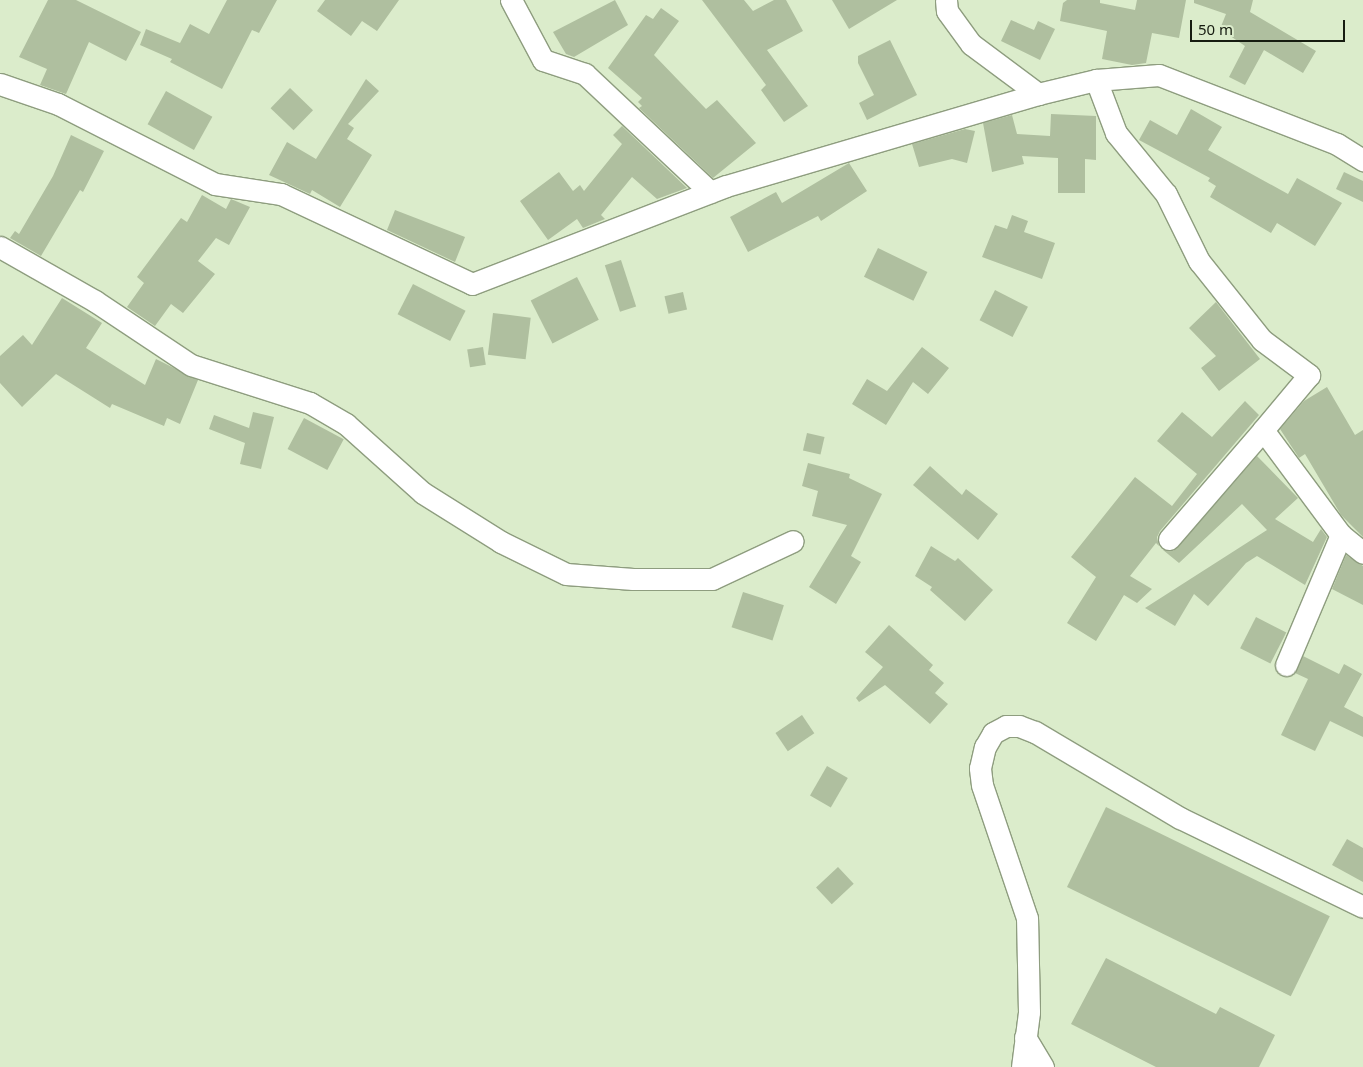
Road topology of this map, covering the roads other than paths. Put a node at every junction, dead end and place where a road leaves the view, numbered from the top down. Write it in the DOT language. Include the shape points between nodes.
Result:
graph roads {
  1 [pos="511,0"];
  2 [pos="946,0"];
  3 [pos="1096,80"];
  4 [pos="0,84"];
  5 [pos="1038,94"];
  6 [pos="1363,160"];
  7 [pos="710,192"];
  8 [pos="0,247"];
  9 [pos="1264,430"];
  10 [pos="1341,535"];
  11 [pos="1169,539"];
  12 [pos="793,541"];
  13 [pos="1363,553"];
  14 [pos="1286,665"];
  15 [pos="1363,907"];
  16 [pos="1026,1036"];
  17 [pos="1022,1067"];
  18 [pos="1044,1067"];
  1 -- 7 [label="street" via="543,60 585,74"];
  2 -- 5 [label="street" via="947,11 972,44"];
  3 -- 5 [label="street"];
  3 -- 6 [label="street" via="1159,75 1337,144"];
  3 -- 9 [label="street" via="1116,132 1166,194 1199,261 1262,340 1309,375"];
  4 -- 7 [label="street" via="58,104 215,184 281,194 472,284"];
  5 -- 7 [label="street"];
  8 -- 12 [label="street" via="95,301 191,365 310,403 346,424 423,493 501,542 566,574 633,579 712,579"];
  9 -- 10 [label="street"];
  9 -- 11 [label="street"];
  10 -- 13 [label="street"];
  10 -- 14 [label="street"];
  15 -- 16 [label="street" via="1180,818 1035,732 1019,726 1006,726 989,740 980,768 982,785 1027,918 1029,1012"];
  16 -- 17 [label="street"];
  16 -- 18 [label="street"];
}
